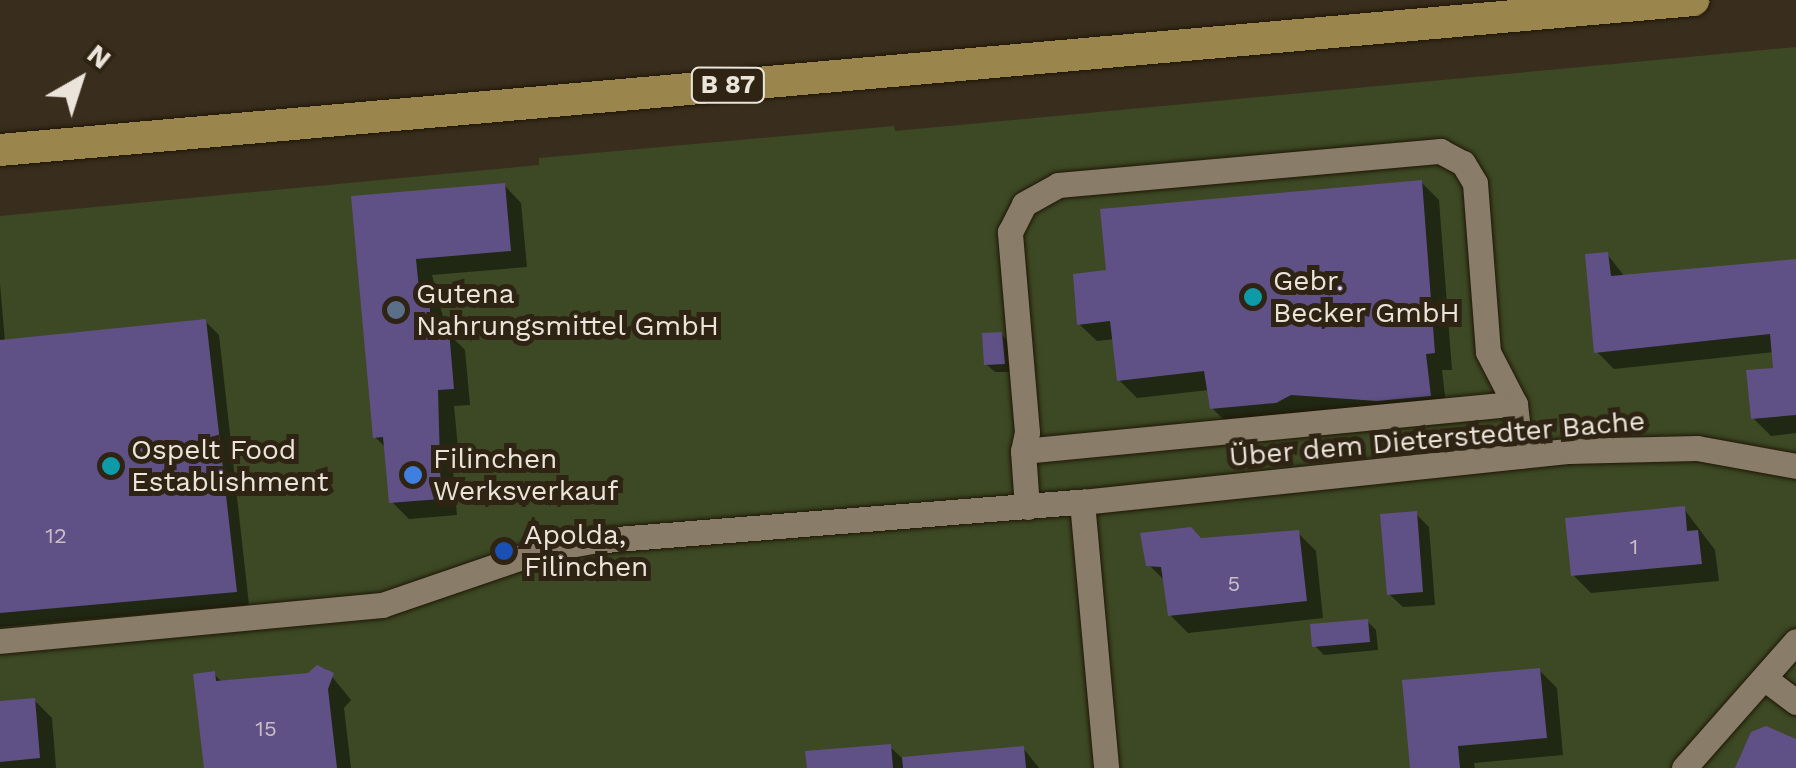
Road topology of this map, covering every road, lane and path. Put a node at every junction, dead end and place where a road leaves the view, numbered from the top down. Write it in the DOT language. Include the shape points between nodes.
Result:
graph roads {
  1 [pos="1693,0"];
  2 [pos="0,150"];
  3 [pos="1515,404"];
  4 [pos="1023,451"];
  5 [pos="1521,456"];
  6 [pos="1796,466"];
  7 [pos="1082,502"];
  8 [pos="1028,506"];
  9 [pos="0,641"];
  10 [pos="1796,642"];
  11 [pos="1764,678"];
  12 [pos="1796,702"];
  13 [pos="1099,765"];
  14 [pos="1684,768"];
  1 -- 2 [label="main road, B 87"];
  3 -- 4 [label="street"];
  3 -- 4 [label="street" via="1488,352 1475,183 1463,163 1440,151 1058,185 1024,204 1010,232 1028,432"];
  3 -- 5 [label="street"];
  4 -- 8 [label="street"];
  5 -- 6 [label="street, Über dem Dieterstedter Bache" via="1697,448"];
  5 -- 7 [label="street, Über dem Dieterstedter Bache"];
  7 -- 8 [label="street, Über dem Dieterstedter Bache"];
  7 -- 13 [label="street"];
  8 -- 9 [label="street, Über dem Dieterstedter Bache" via="592,541 513,571 382,605"];
  10 -- 11 [label="street"];
  11 -- 12 [label="street"];
  11 -- 14 [label="street"];
}
